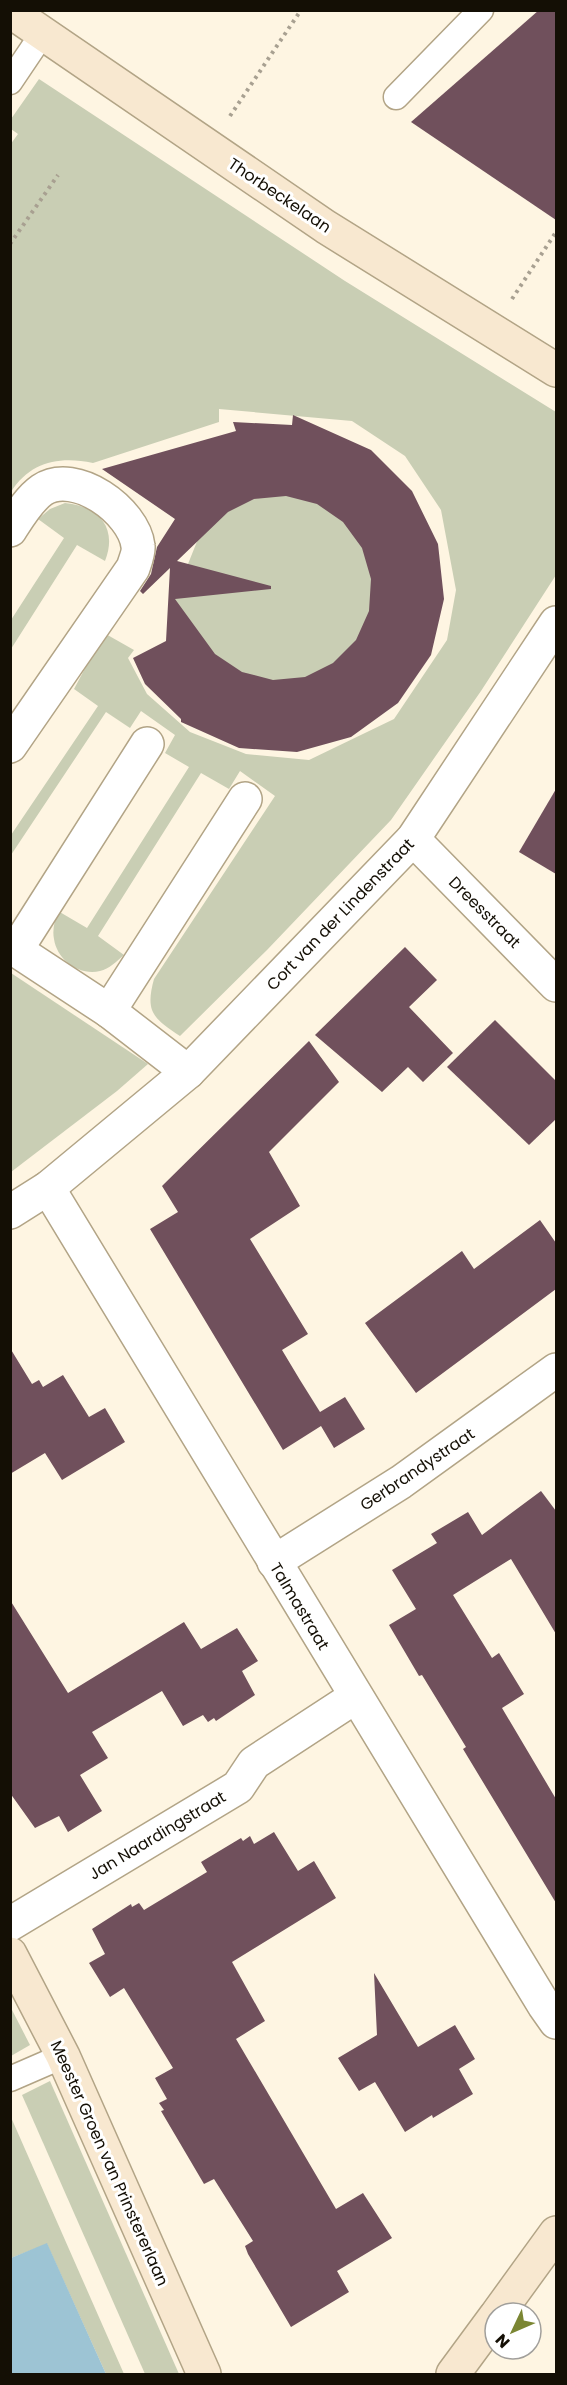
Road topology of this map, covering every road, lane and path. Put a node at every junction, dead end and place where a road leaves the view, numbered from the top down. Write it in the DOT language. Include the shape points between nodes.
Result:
graph roads {
  1 [pos="301,10"];
  2 [pos="481,10"];
  3 [pos="10,11"];
  4 [pos="43,33"];
  5 [pos="10,82"];
  6 [pos="396,97"];
  7 [pos="230,117"];
  8 [pos="58,175"];
  9 [pos="556,232"];
  10 [pos="10,244"];
  11 [pos="512,299"];
  12 [pos="556,370"];
  13 [pos="10,530"];
  14 [pos="556,623"];
  15 [pos="147,744"];
  16 [pos="10,746"];
  17 [pos="245,799"];
  18 [pos="413,839"];
  19 [pos="13,948"];
  20 [pos="556,985"];
  21 [pos="109,1011"];
  22 [pos="188,1072"];
  23 [pos="48,1188"];
  24 [pos="10,1212"];
  25 [pos="556,1370"];
  26 [pos="273,1562"];
  27 [pos="355,1697"];
  28 [pos="10,1924"];
  29 [pos="10,1954"];
  30 [pos="556,2022"];
  31 [pos="63,2056"];
  32 [pos="10,2079"];
  33 [pos="556,2233"];
  34 [pos="507,2301"];
  35 [pos="483,2333"];
  36 [pos="204,2374"];
  37 [pos="453,2374"];
  1 -- 7 [label="path"];
  2 -- 6 [label="lane"];
  3 -- 4 [label="street, Thorbeckelaan"];
  4 -- 5 [label="lane"];
  4 -- 12 [label="street, Thorbeckelaan" via="326,227"];
  8 -- 10 [label="path"];
  9 -- 11 [label="path"];
  13 -- 16 [label="street" via="42,490 57,484 75,484 118,510 131,526 138,547 133,568"];
  14 -- 18 [label="street, Cort van der Lindenstraat"];
  15 -- 19 [label="street"];
  17 -- 21 [label="street"];
  18 -- 20 [label="street, Dreesstraat"];
  18 -- 22 [label="street, Cort van der Lindenstraat"];
  19 -- 21 [label="street"];
  21 -- 22 [label="street"];
  22 -- 23 [label="street, Cort van der Lindenstraat"];
  23 -- 24 [label="street, Cort van der Lindenstraat"];
  23 -- 26 [label="street, Talmastraat"];
  25 -- 26 [label="street, Gerbrandystraat" via="401,1482"];
  26 -- 27 [label="street, Talmastraat"];
  27 -- 28 [label="street, Jan Naardingstraat" via="254,1763 238,1787"];
  27 -- 30 [label="street, Talmastraat"];
  29 -- 31 [label="street, Meester Groen van Prinstererlaan"];
  31 -- 32 [label="lane"];
  31 -- 36 [label="street, Meester Groen van Prinstererlaan"];
  33 -- 34 [label="street"];
  35 -- 37 [label="street"];
}
